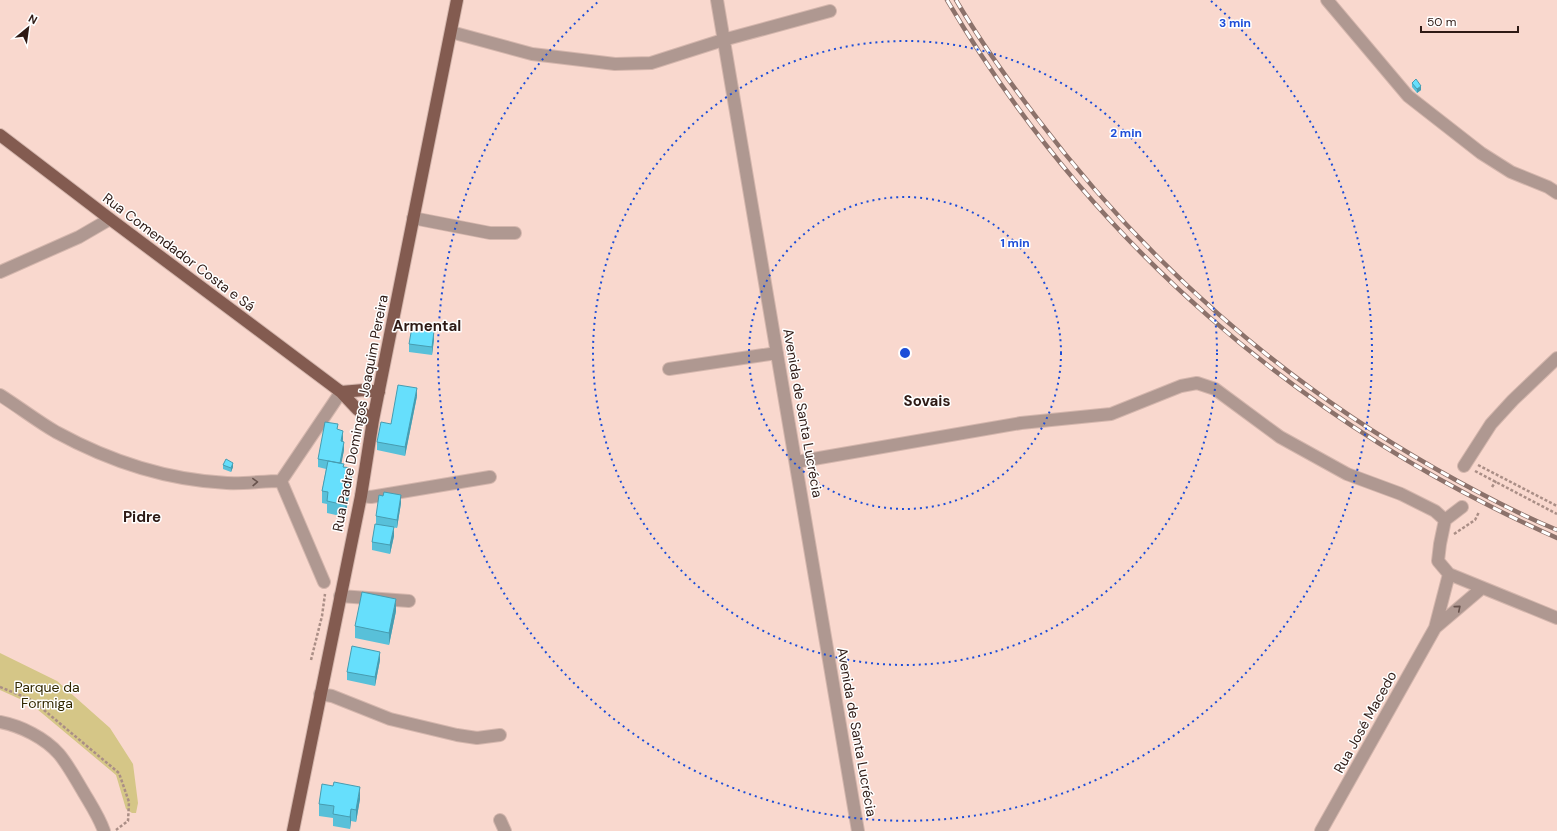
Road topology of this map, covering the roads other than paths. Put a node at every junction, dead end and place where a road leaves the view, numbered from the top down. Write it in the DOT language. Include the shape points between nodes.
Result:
graph roads {
  1 [pos="458,0"];
  2 [pos="717,0"];
  3 [pos="1327,0"];
  4 [pos="830,10"];
  5 [pos="451,32"];
  6 [pos="723,40"];
  7 [pos="0,135"];
  8 [pos="1557,194"];
  9 [pos="413,218"];
  10 [pos="110,219"];
  11 [pos="515,233"];
  12 [pos="0,272"];
  13 [pos="777,353"];
  14 [pos="1557,358"];
  15 [pos="668,369"];
  16 [pos="341,392"];
  17 [pos="379,392"];
  18 [pos="0,395"];
  19 [pos="373,420"];
  20 [pos="796,462"];
  21 [pos="1466,462"];
  22 [pos="490,477"];
  23 [pos="281,480"];
  24 [pos="361,496"];
  25 [pos="1462,507"];
  26 [pos="1445,520"];
  27 [pos="1449,574"];
  28 [pos="324,582"];
  29 [pos="1482,588"];
  30 [pos="340,596"];
  31 [pos="409,601"];
  32 [pos="1557,618"];
  33 [pos="1434,628"];
  34 [pos="320,694"];
  35 [pos="0,722"];
  36 [pos="500,735"];
  37 [pos="104,831"];
  38 [pos="293,831"];
  39 [pos="858,831"];
  40 [pos="1321,831"];
  1 -- 5 [label="main road, Rua Padre Domingos Joaquim Pereira"];
  2 -- 6 [label="street, Avenida de Santa Lucrécia"];
  3 -- 8 [label="street" via="1408,96 1481,153 1511,172 1548,187"];
  4 -- 6 [label="street"];
  5 -- 6 [label="street" via="532,54 615,64 651,63"];
  5 -- 9 [label="main road, Rua Padre Domingos Joaquim Pereira"];
  6 -- 13 [label="street, Avenida de Santa Lucrécia"];
  7 -- 10 [label="main road, Rua Comendador Costa e Sá"];
  9 -- 11 [label="street" via="490,233"];
  9 -- 17 [label="main road, Rua Padre Domingos Joaquim Pereira"];
  10 -- 12 [label="street" via="79,237"];
  10 -- 16 [label="main road, Rua Comendador Costa e Sá"];
  13 -- 15 [label="street"];
  13 -- 20 [label="street, Avenida de Santa Lucrécia"];
  14 -- 21 [label="street" via="1491,424"];
  16 -- 17 [label="main road"];
  16 -- 19 [label="main road, Rua Comendador Costa e Sá" via="357,409"];
  16 -- 23 [label="street"];
  17 -- 19 [label="main road, Rua Padre Domingos Joaquim Pereira"];
  18 -- 23 [label="street, one-way" via="55,431 99,454 156,473 228,483"];
  19 -- 24 [label="main road, Rua Padre Domingos Joaquim Pereira"];
  20 -- 26 [label="street" via="1021,423 1111,414 1181,386 1197,383 1215,389 1280,437 1327,463 1347,474 1401,494 1435,511"];
  20 -- 39 [label="street, Avenida de Santa Lucrécia"];
  22 -- 24 [label="street" via="371,497"];
  23 -- 28 [label="street"];
  24 -- 30 [label="main road, Rua Padre Domingos Joaquim Pereira"];
  25 -- 26 [label="street"];
  26 -- 27 [label="street" via="1438,561"];
  27 -- 29 [label="street"];
  27 -- 33 [label="street, Rua José Macedo"];
  29 -- 32 [label="street"];
  33 -- 29 [label="street, Rua José Macedo, one-way"];
  30 -- 31 [label="street"];
  30 -- 34 [label="main road, Rua Padre Domingos Joaquim Pereira"];
  33 -- 40 [label="street, Rua José Macedo"];
  34 -- 36 [label="street" via="332,696 390,719 457,735 477,738"];
  34 -- 38 [label="main road, Rua Padre Domingos Joaquim Pereira"];
  35 -- 37 [label="street" via="26,731 58,753 68,765"];
}
